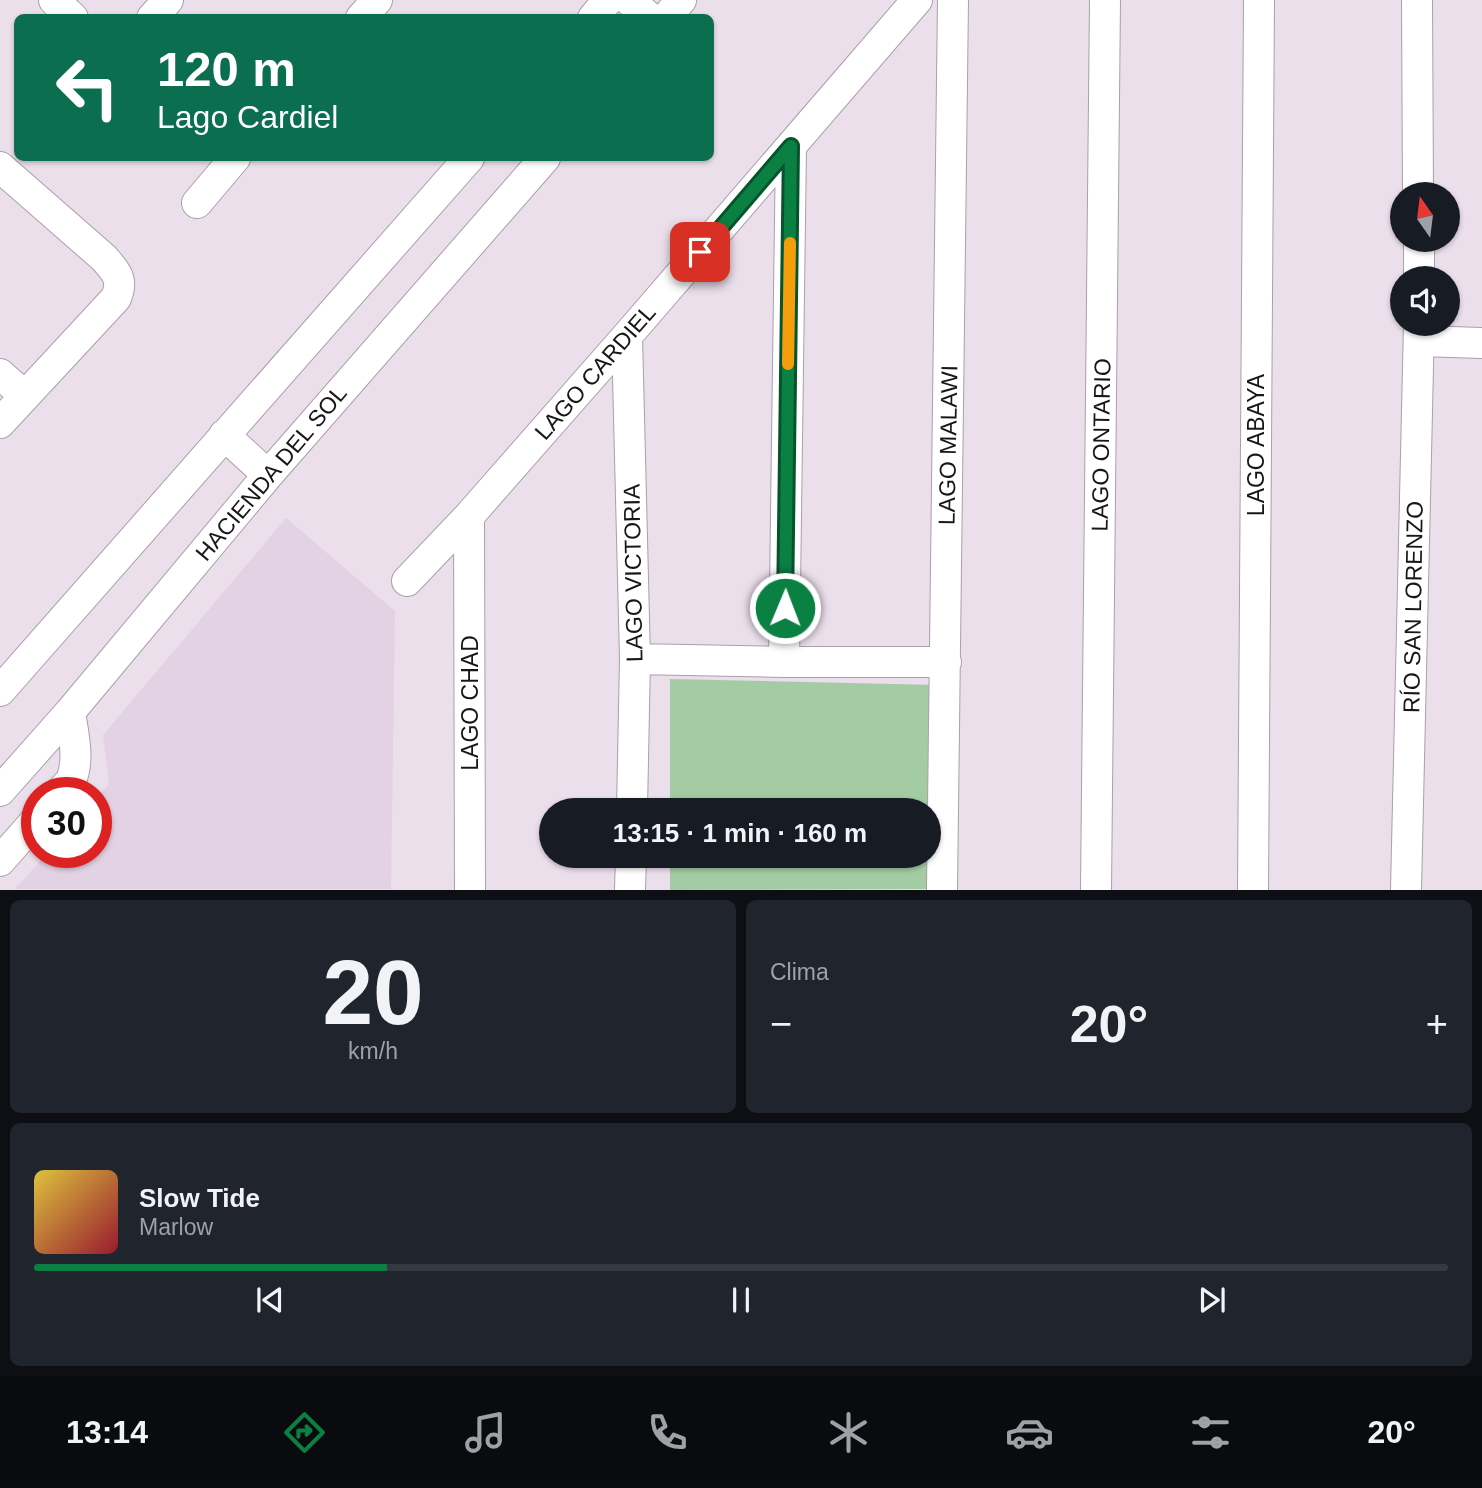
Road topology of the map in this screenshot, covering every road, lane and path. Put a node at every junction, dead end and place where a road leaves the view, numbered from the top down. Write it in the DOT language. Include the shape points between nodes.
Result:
graph roads {
  1 [pos="54,0"];
  2 [pos="168,0"];
  3 [pos="377,0"];
  4 [pos="608,0"];
  5 [pos="629,0"];
  6 [pos="917,0"];
  7 [pos="953,0"];
  8 [pos="1103,0"];
  9 [pos="1111,0"];
  10 [pos="1259,0"];
  11 [pos="1416,0"];
  12 [pos="69,14"];
  13 [pos="156,14"];
  14 [pos="365,14"];
  15 [pos="596,14"];
  16 [pos="645,14"];
  17 [pos="791,146"];
  18 [pos="230,161"];
  19 [pos="466,161"];
  20 [pos="542,161"];
  21 [pos="0,167"];
  22 [pos="1418,182"];
  23 [pos="197,202"];
  24 [pos="627,336"];
  25 [pos="1420,336"];
  26 [pos="1445,336"];
  27 [pos="1482,342"];
  28 [pos="0,374"];
  29 [pos="24,396"];
  30 [pos="0,424"];
  31 [pos="224,435"];
  32 [pos="268,475"];
  33 [pos="469,516"];
  34 [pos="407,581"];
  35 [pos="635,659"];
  36 [pos="784,662"];
  37 [pos="946,662"];
  38 [pos="0,691"];
  39 [pos="70,712"];
  40 [pos="72,777"];
  41 [pos="0,790"];
  42 [pos="632,798"];
  43 [pos="21,837"];
  44 [pos="0,860"];
  45 [pos="631,868"];
  46 [pos="470,890"];
  47 [pos="630,890"];
  48 [pos="942,890"];
  49 [pos="1096,890"];
  50 [pos="1253,890"];
  51 [pos="1406,890"];
  1 -- 12 [label="street"];
  2 -- 13 [label="street"];
  3 -- 14 [label="street"];
  4 -- 15 [label="street"];
  5 -- 16 [label="street"];
  6 -- 17 [label="street, LAGO CARDIEL"];
  7 -- 37 [label="street, LAGO MALAWI"];
  8 -- 9 [label="street"];
  8 -- 49 [label="street, LAGO ONTARIO"];
  10 -- 50 [label="street, LAGO ABAYA"];
  11 -- 22 [label="street"];
  17 -- 24 [label="street, LAGO CARDIEL"];
  17 -- 36 [label="street"];
  18 -- 23 [label="street"];
  19 -- 31 [label="street"];
  20 -- 32 [label="street, HACIENDA DEL SOL"];
  21 -- 29 [label="street" via="104,258 119,279 116,298"];
  24 -- 33 [label="street, LAGO CARDIEL"];
  24 -- 35 [label="street, LAGO VICTORIA"];
  25 -- 51 [label="street, RÍO SAN LORENZO"];
  26 -- 27 [label="street"];
  28 -- 29 [label="street"];
  29 -- 30 [label="street"];
  31 -- 32 [label="street"];
  31 -- 38 [label="street"];
  32 -- 39 [label="street, HACIENDA DEL SOL"];
  33 -- 34 [label="street, LAGO CARDIEL"];
  33 -- 46 [label="street, LAGO CHAD"];
  35 -- 36 [label="street"];
  35 -- 42 [label="street, LAGO VICTORIA"];
  36 -- 37 [label="street"];
  37 -- 48 [label="street, LAGO MALAWI"];
  39 -- 40 [label="street" via="75,749"];
  39 -- 41 [label="street, HACIENDA DEL SOL"];
  43 -- 44 [label="street"];
  45 -- 47 [label="street"];
}
